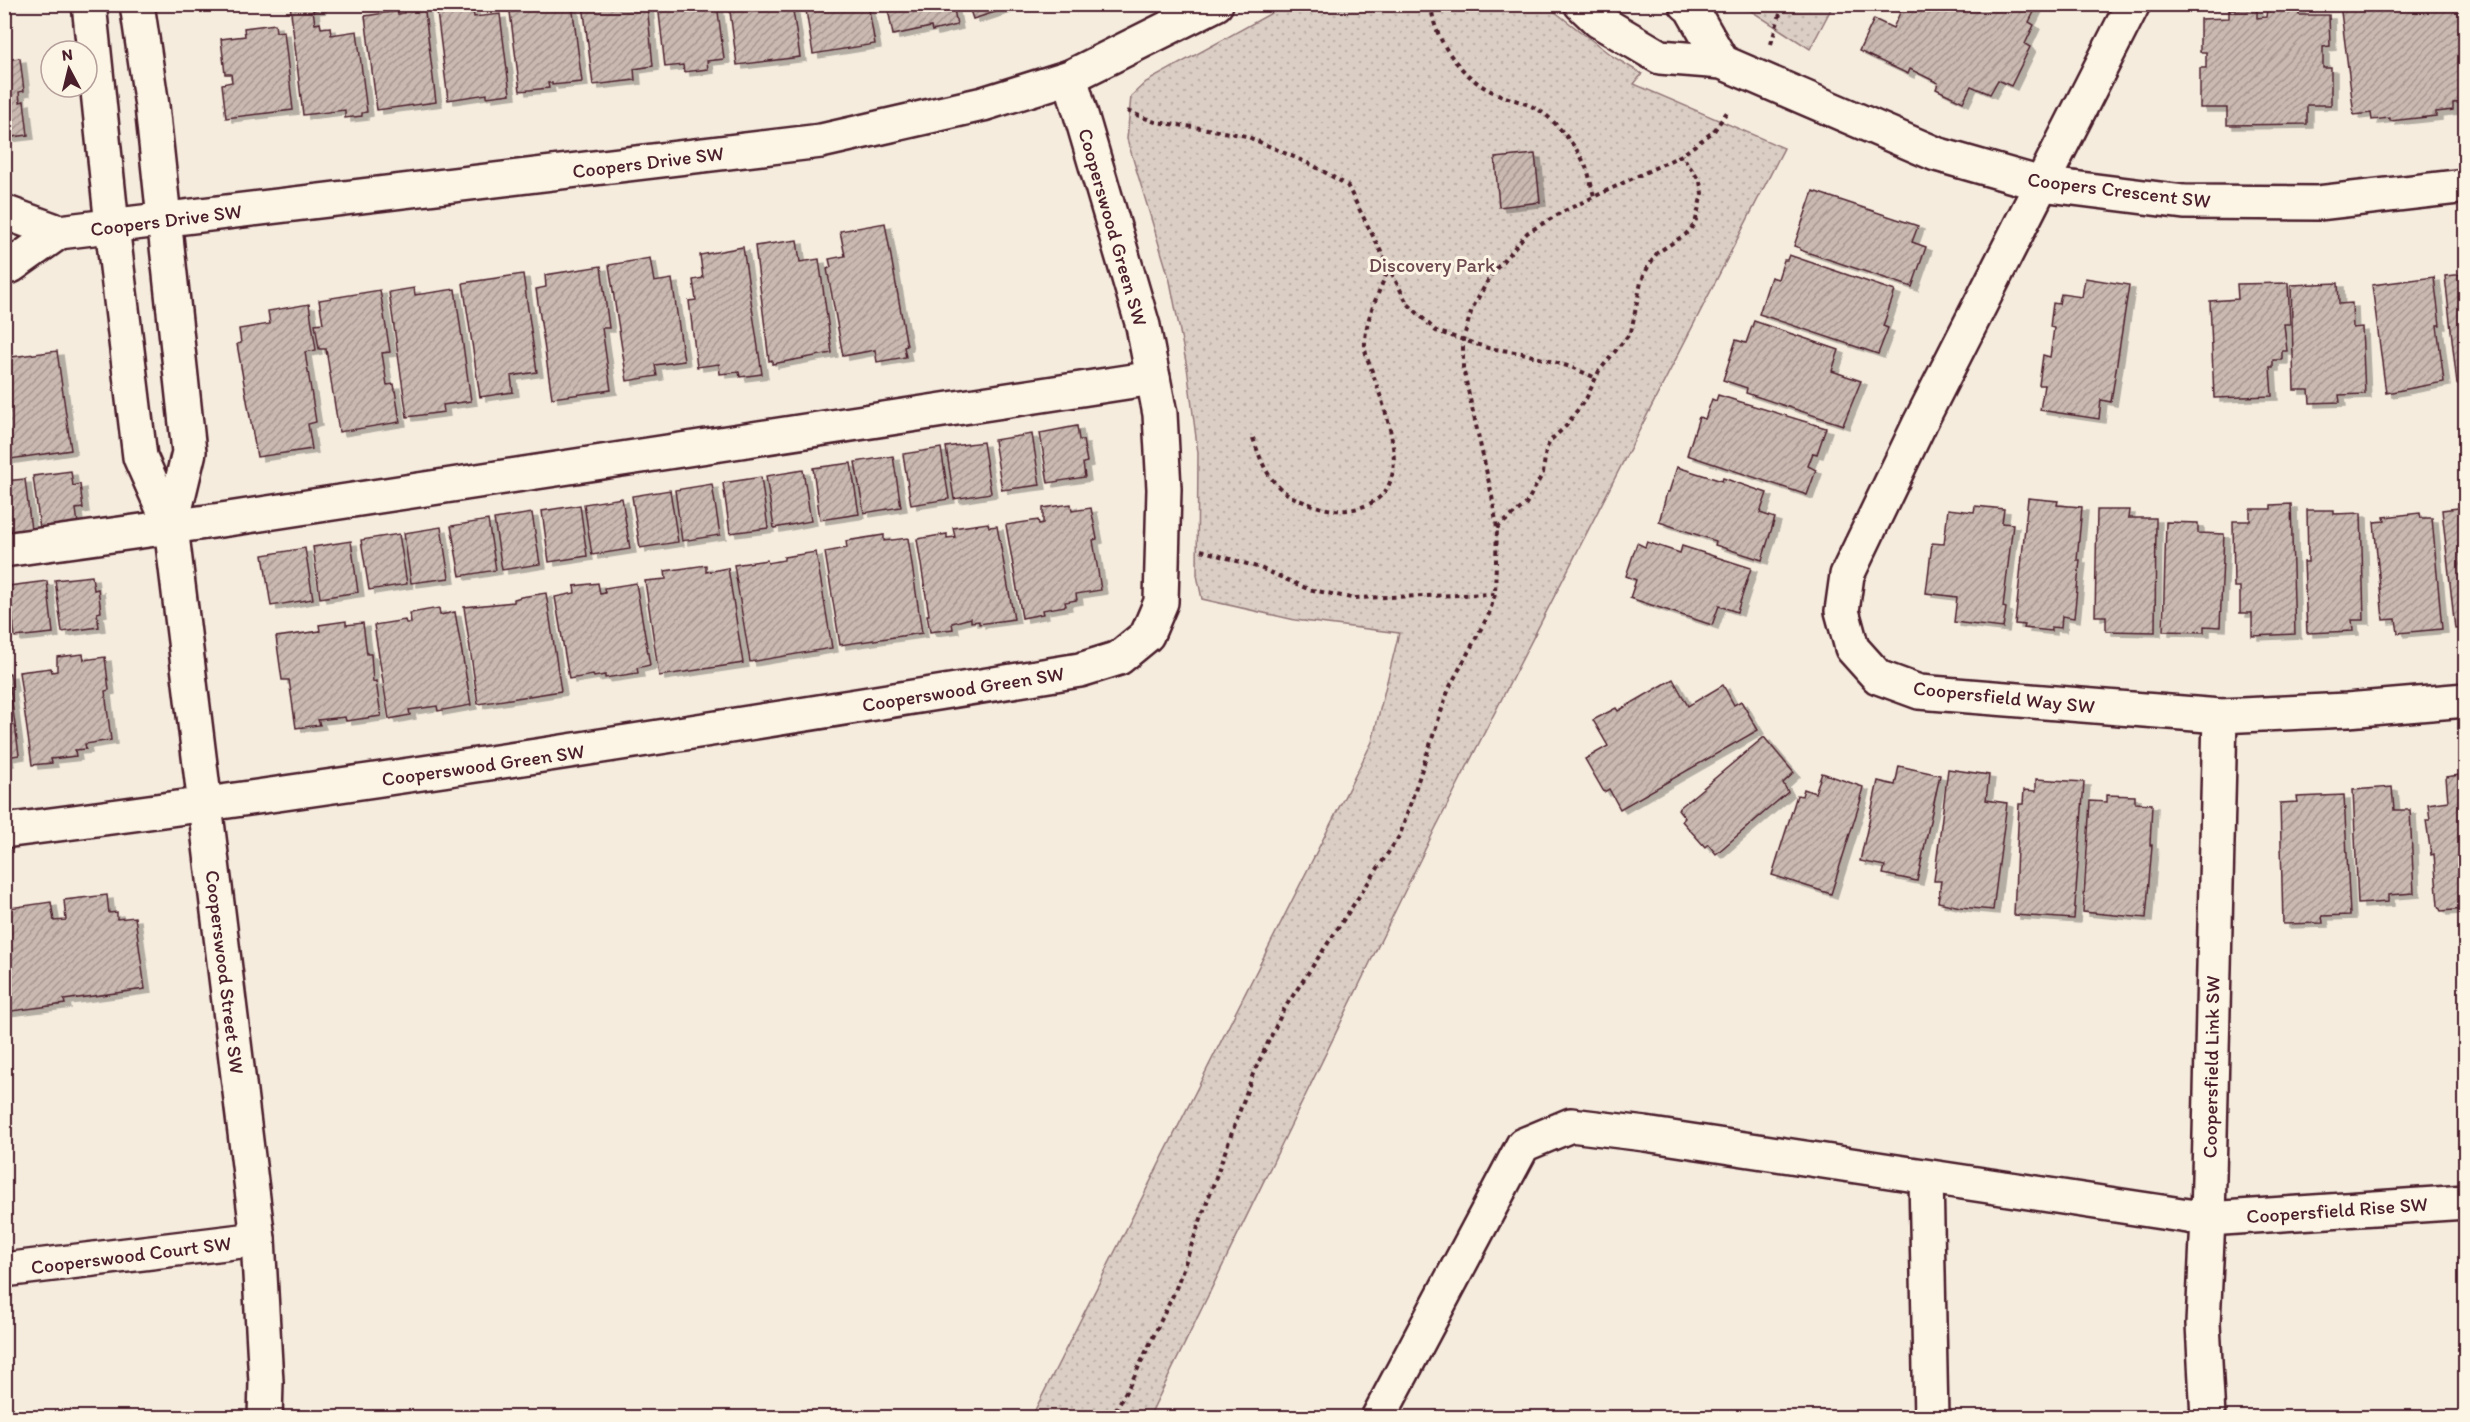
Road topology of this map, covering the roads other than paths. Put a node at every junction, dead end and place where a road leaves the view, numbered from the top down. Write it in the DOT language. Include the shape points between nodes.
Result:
graph roads {
  1 [pos="89,4"];
  2 [pos="136,4"];
  3 [pos="1216,4"];
  4 [pos="1581,4"];
  5 [pos="1686,4"];
  6 [pos="2133,4"];
  7 [pos="1722,62"];
  8 [pos="1070,77"];
  9 [pos="2041,184"];
  10 [pos="2466,186"];
  11 [pos="4,212"];
  12 [pos="164,221"];
  13 [pos="112,226"];
  14 [pos="58,232"];
  15 [pos="4,266"];
  16 [pos="1153,378"];
  17 [pos="171,527"];
  18 [pos="4,550"];
  19 [pos="2466,700"];
  20 [pos="2220,716"];
  21 [pos="204,806"];
  22 [pos="4,831"];
  23 [pos="1926,1177"];
  24 [pos="2466,1202"];
  25 [pos="2208,1219"];
  26 [pos="258,1239"];
  27 [pos="4,1270"];
  28 [pos="265,1418"];
  29 [pos="1378,1418"];
  30 [pos="1931,1418"];
  31 [pos="2208,1418"];
  1 -- 13 [label="street, Cooperswood Street SW"];
  2 -- 12 [label="street, Cooperswood Street SW"];
  3 -- 8 [label="street, Coopers Drive SW"];
  4 -- 7 [label="street, Coopers Crescent SW" via="1599,21 1659,57"];
  5 -- 7 [label="street"];
  6 -- 9 [label="street, Coopersfield Way SW"];
  7 -- 9 [label="street, Coopers Crescent SW" via="1936,154"];
  8 -- 12 [label="street, Coopers Drive SW" via="983,104 820,141"];
  8 -- 16 [label="street, Cooperswood Green SW" via="1143,326"];
  9 -- 10 [label="street, Coopers Crescent SW" via="2184,202 2318,202"];
  9 -- 20 [label="street, Coopersfield Way SW" via="1847,575 1842,611 1852,648 1878,677 1919,692"];
  11 -- 14 [label="street, Coopers Drive SW"];
  12 -- 13 [label="street, Coopers Drive SW"];
  12 -- 17 [label="street, Cooperswood Street SW" via="189,452"];
  13 -- 14 [label="street, Coopers Drive SW"];
  13 -- 17 [label="street, Cooperswood Street SW" via="140,457"];
  14 -- 15 [label="street, Coopers Drive SW" via="11,266"];
  16 -- 17 [label="street"];
  16 -- 21 [label="street, Cooperswood Green SW" via="1160,414 1164,489 1161,602 1147,635 1119,658 1080,670 669,737"];
  17 -- 18 [label="street"];
  17 -- 21 [label="street, Cooperswood Street SW"];
  19 -- 20 [label="street, Coopersfield Way SW"];
  20 -- 25 [label="street, Coopersfield Link SW"];
  21 -- 22 [label="street, Cooperswood Green SW"];
  21 -- 26 [label="street, Cooperswood Street SW"];
  23 -- 25 [label="street, Coopersfield Rise SW"];
  23 -- 29 [label="street, Coopersfield Rise SW" via="1571,1125 1523,1145"];
  23 -- 30 [label="street"];
  24 -- 25 [label="street, Coopersfield Rise SW"];
  25 -- 31 [label="street, Coopersfield Link SW" via="2203,1324"];
  26 -- 27 [label="street, Cooperswood Court SW"];
  26 -- 28 [label="street, Cooperswood Street SW"];
}
